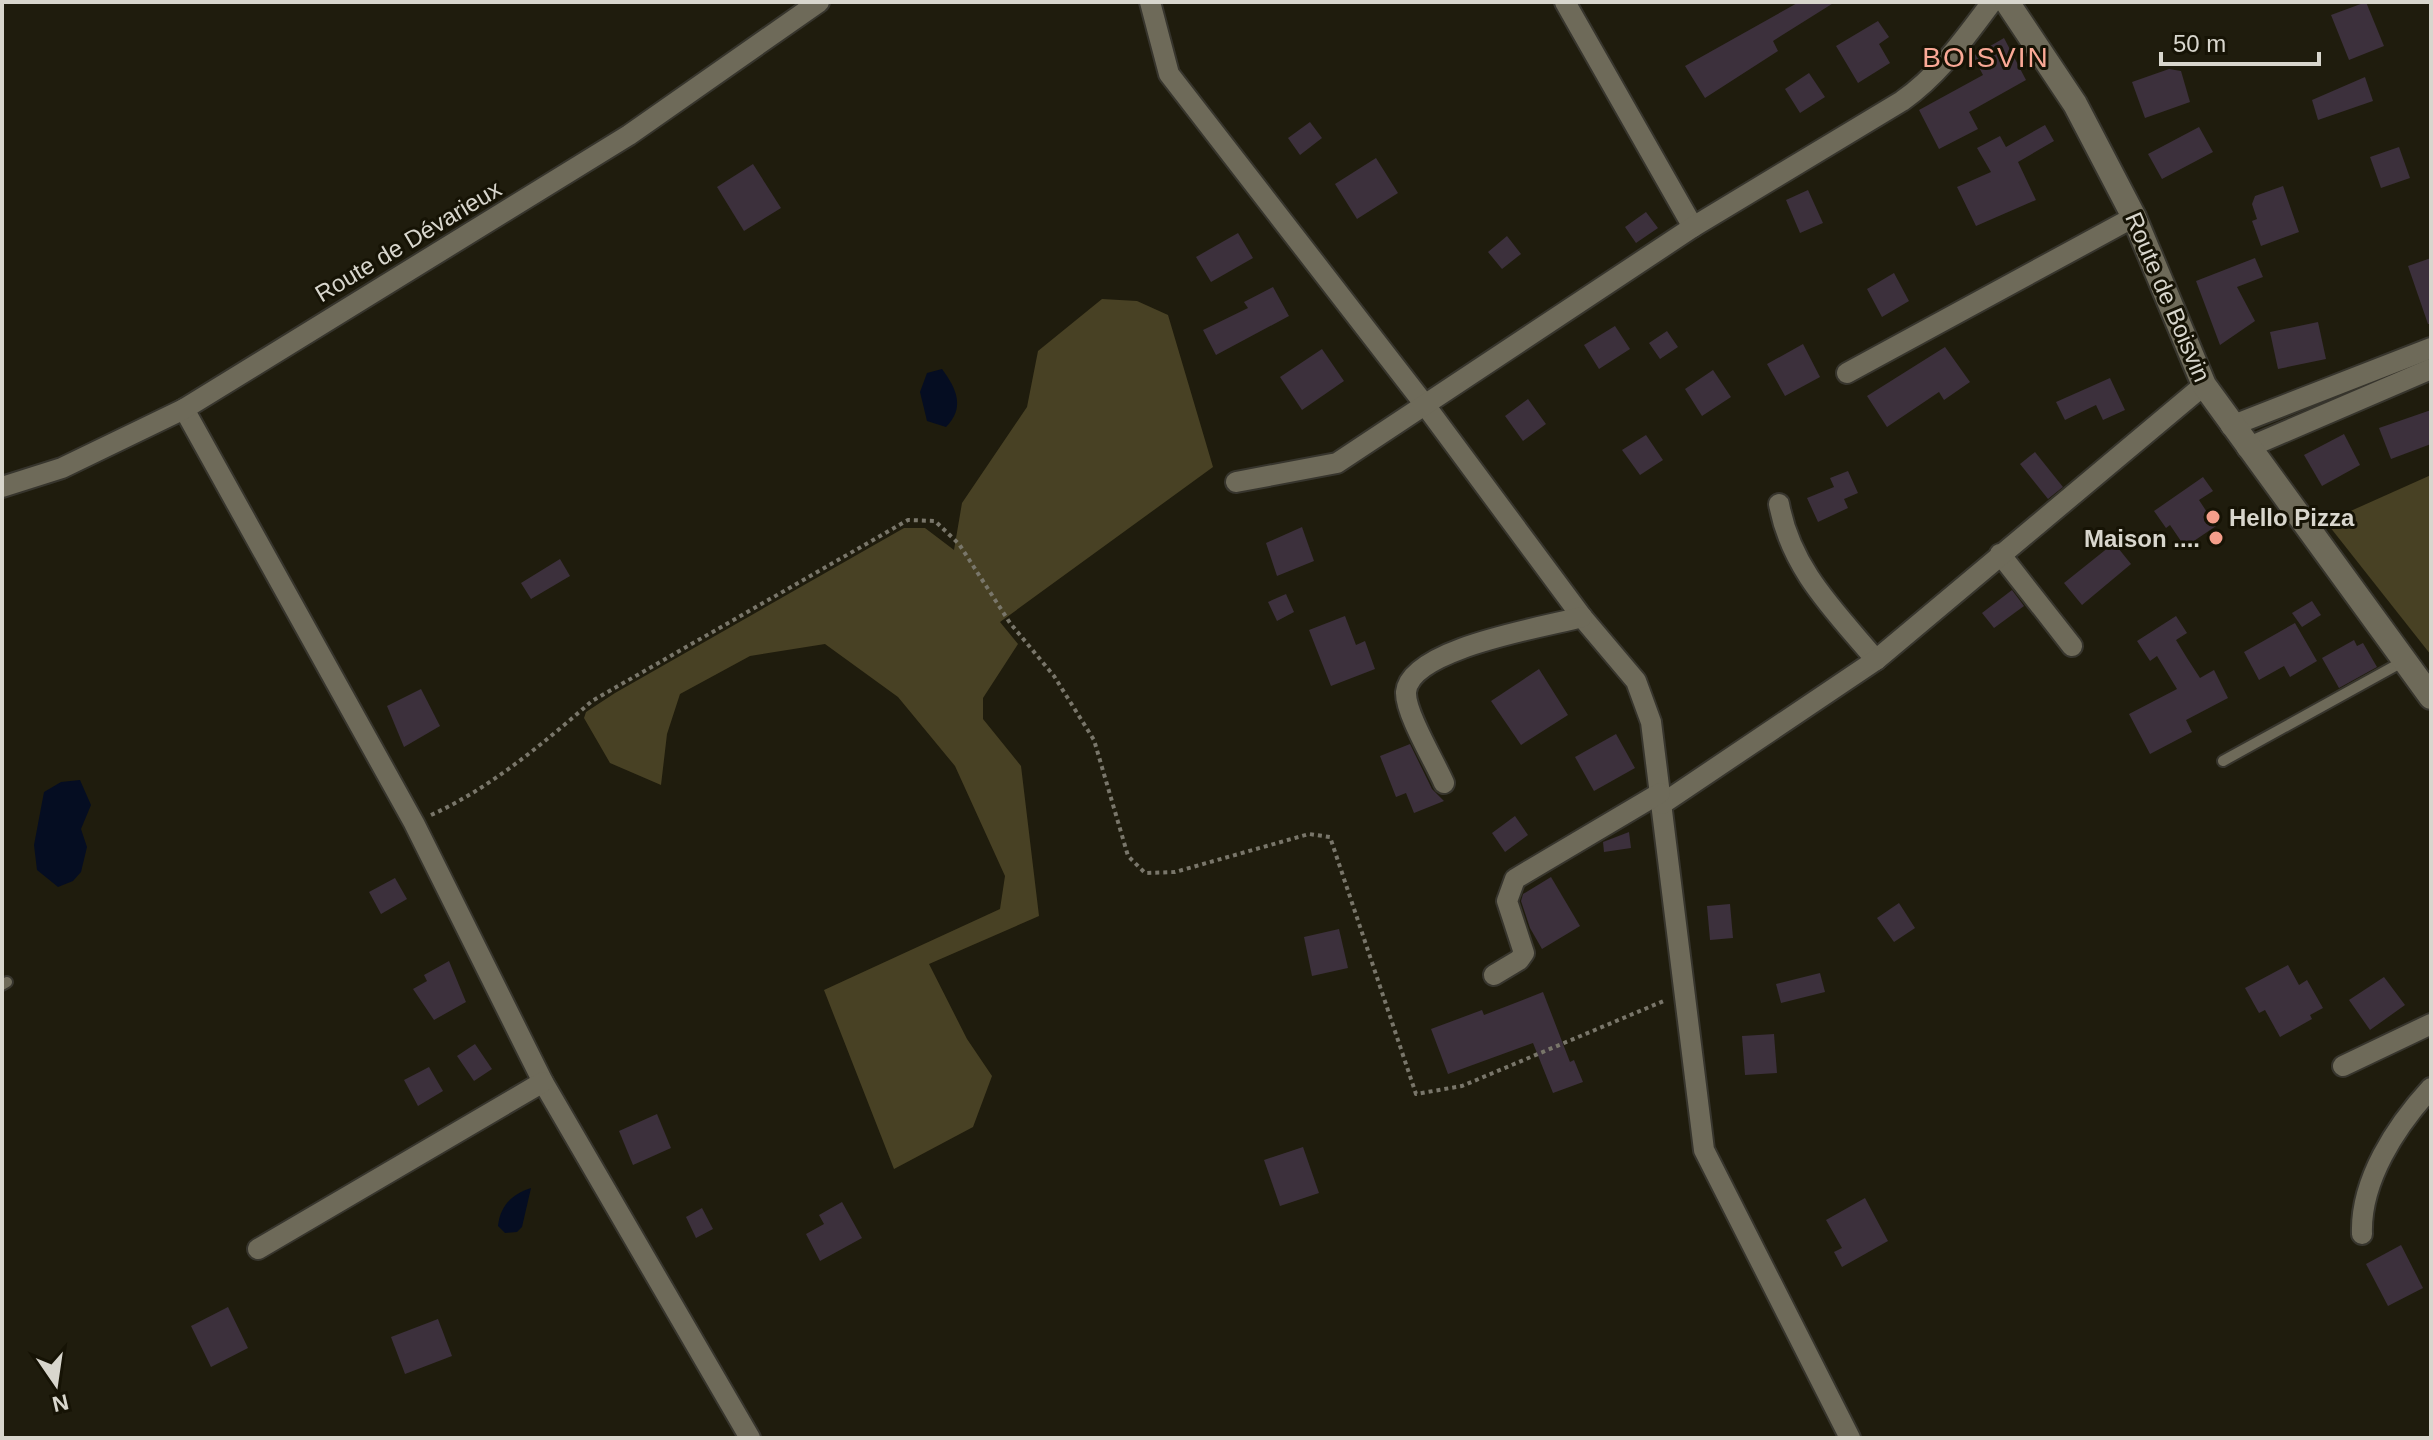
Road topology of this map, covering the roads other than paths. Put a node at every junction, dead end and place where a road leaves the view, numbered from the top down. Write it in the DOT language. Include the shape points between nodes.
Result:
graph roads {
  1 [pos="819,2"];
  2 [pos="1150,2"];
  3 [pos="1565,2"];
  4 [pos="1992,2"];
  5 [pos="2007,2"];
  6 [pos="2134,217"];
  7 [pos="1693,227"];
  8 [pos="2431,348"];
  9 [pos="2431,369"];
  10 [pos="1847,373"];
  11 [pos="2204,385"];
  12 [pos="1425,405"];
  13 [pos="184,409"];
  14 [pos="2231,426"];
  15 [pos="2247,448"];
  16 [pos="1236,482"];
  17 [pos="2,487"];
  18 [pos="1779,504"];
  19 [pos="2000,554"];
  20 [pos="1582,617"];
  21 [pos="2072,646"];
  22 [pos="1876,660"];
  23 [pos="2404,661"];
  24 [pos="2431,697"];
  25 [pos="2223,761"];
  26 [pos="1444,783"];
  27 [pos="1661,798"];
  28 [pos="1494,975"];
  29 [pos="2431,1024"];
  30 [pos="2343,1066"];
  31 [pos="543,1082"];
  32 [pos="2431,1088"];
  33 [pos="2362,1234"];
  34 [pos="258,1249"];
  35 [pos="750,1438"];
  36 [pos="1850,1438"];
  1 -- 13 [label="street, Route de Dévarieux" via="629,135"];
  2 -- 12 [label="street" via="1169,74"];
  3 -- 7 [label="street"];
  4 -- 7 [label="street" via="1929,82"];
  5 -- 6 [label="main road, Route de Boisvin" via="2075,104"];
  6 -- 10 [label="street"];
  6 -- 11 [label="main road, Route de Boisvin"];
  7 -- 12 [label="street"];
  8 -- 14 [label="street"];
  9 -- 15 [label="street"];
  11 -- 14 [label="main road, Route de Boisvin"];
  11 -- 19 [label="street"];
  12 -- 16 [label="street" via="1337,463"];
  12 -- 20 [label="street"];
  13 -- 17 [label="street, Route de Dévarieux" via="62,468"];
  13 -- 31 [label="street" via="414,823"];
  14 -- 15 [label="main road, Route de Boisvin"];
  15 -- 23 [label="main road, Route de Boisvin"];
  18 -- 22 [label="street" via="1785,535 1810,581"];
  19 -- 21 [label="street"];
  19 -- 22 [label="street"];
  20 -- 26 [label="street" via="1445,653 1418,670 1408,683 1408,704"];
  20 -- 27 [label="street" via="1636,681 1645,700"];
  22 -- 27 [label="street"];
  23 -- 24 [label="main road, Route de Boisvin"];
  23 -- 25 [label="lane"];
  27 -- 28 [label="street" via="1515,879 1507,901 1524,953"];
  27 -- 36 [label="street" via="1704,1150"];
  29 -- 30 [label="street"];
  31 -- 34 [label="street"];
  31 -- 35 [label="street"];
  32 -- 33 [label="street" via="2375,1173 2363,1201"];
}
